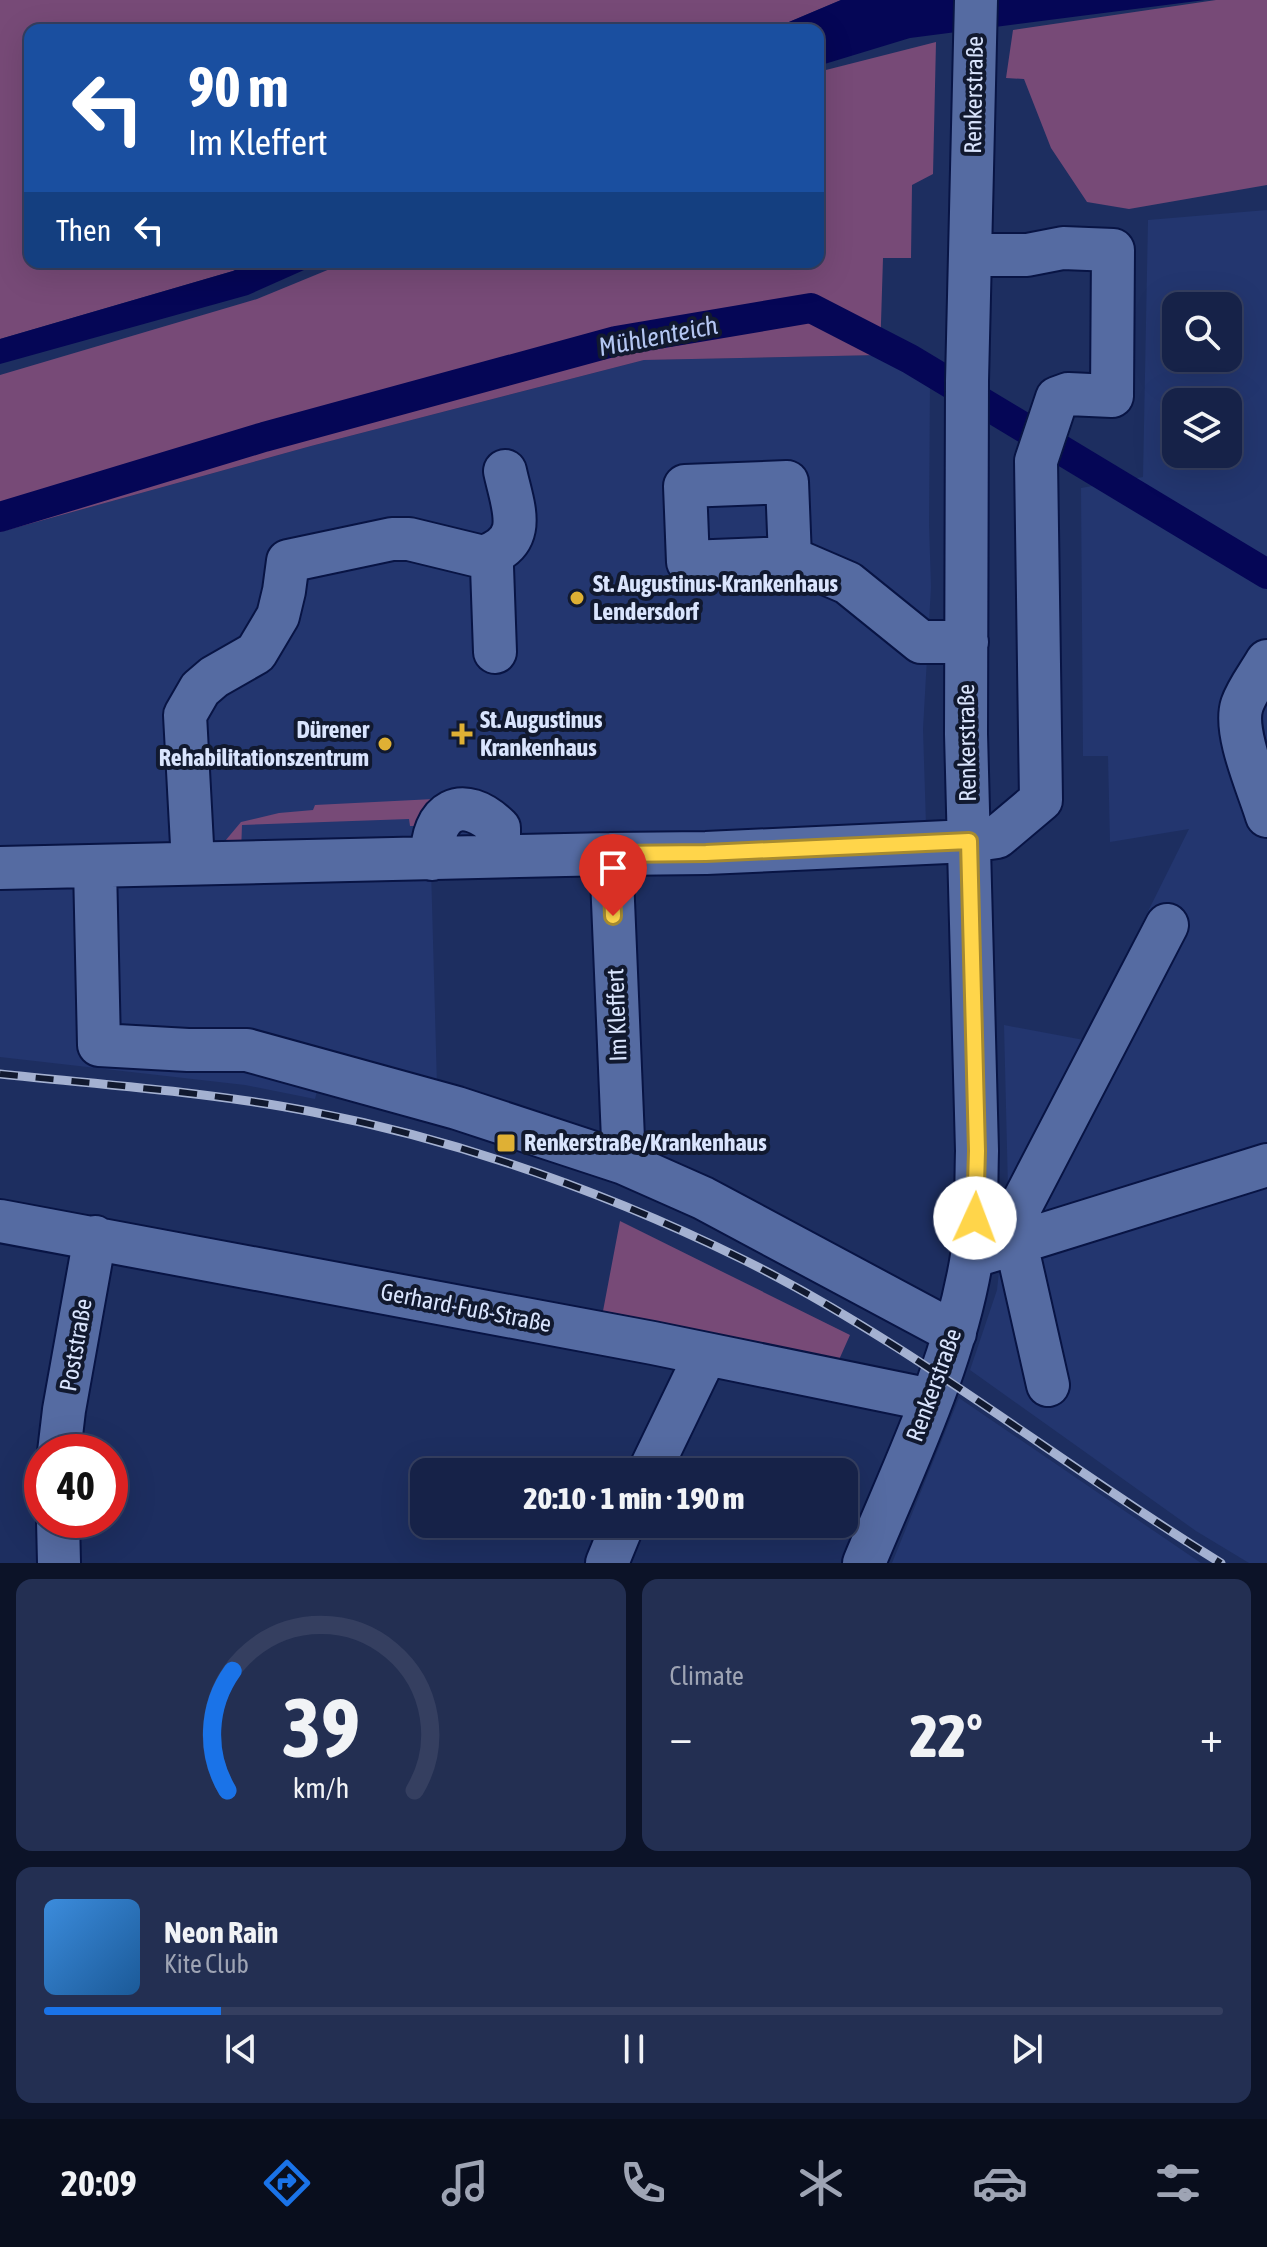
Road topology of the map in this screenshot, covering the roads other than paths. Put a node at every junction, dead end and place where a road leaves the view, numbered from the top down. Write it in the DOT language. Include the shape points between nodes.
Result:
graph roads {
  1 [pos="976,0"];
  2 [pos="970,255"];
  3 [pos="505,471"];
  4 [pos="483,557"];
  5 [pos="790,558"];
  6 [pos="967,642"];
  7 [pos="495,652"];
  8 [pos="1267,661"];
  9 [pos="1267,816"];
  10 [pos="969,841"];
  11 [pos="611,854"];
  12 [pos="188,864"];
  13 [pos="95,867"];
  14 [pos="0,868"];
  15 [pos="1167,925"];
  16 [pos="624,1163"];
  17 [pos="1267,1165"];
  18 [pos="0,1221"];
  19 [pos="95,1237"];
  20 [pos="996,1249"];
  21 [pos="955,1333"];
  22 [pos="706,1354"];
  23 [pos="1048,1385"];
  24 [pos="931,1400"];
  25 [pos="61,1434"];
  26 [pos="656,1458"];
  27 [pos="58,1538"];
  28 [pos="615,1538"];
  29 [pos="59,1563"];
  30 [pos="607,1563"];
  31 [pos="864,1563"];
  1 -- 2 [label="street, Renkerstraße"];
  2 -- 6 [label="street, Renkerstraße"];
  2 -- 10 [label="street" via="1113,250 1112,396 1057,398 1036,461 1041,800 997,837"];
  3 -- 4 [label="street" via="515,528 504,548"];
  4 -- 7 [label="street" via="492,567"];
  4 -- 12 [label="street" via="392,539 288,561 278,616 262,645 200,689 185,715"];
  5 -- 6 [label="street" via="848,583 921,642"];
  6 -- 10 [label="street, Renkerstraße"];
  8 -- 9 [label="street" via="1240,717"];
  10 -- 11 [label="street"];
  10 -- 20 [label="street, Renkerstraße" via="977,1151"];
  11 -- 12 [label="street"];
  11 -- 16 [label="street, Im Kleffert"];
  12 -- 13 [label="street"];
  13 -- 14 [label="street"];
  13 -- 16 [label="street" via="99,1045 247,1050 430,1100"];
  15 -- 20 [label="street"];
  16 -- 21 [label="street" via="703,1198"];
  17 -- 20 [label="street"];
  18 -- 19 [label="street, Gerhard-Fuß-Straße"];
  19 -- 22 [label="street, Gerhard-Fuß-Straße"];
  19 -- 25 [label="street, Poststraße"];
  20 -- 21 [label="street, Renkerstraße"];
  20 -- 23 [label="street"];
  21 -- 24 [label="street, Renkerstraße"];
  22 -- 24 [label="street, Gerhard-Fuß-Straße"];
  22 -- 26 [label="street"];
  24 -- 31 [label="street, Renkerstraße"];
  27 -- 29 [label="street"];
  28 -- 30 [label="street"];
}
